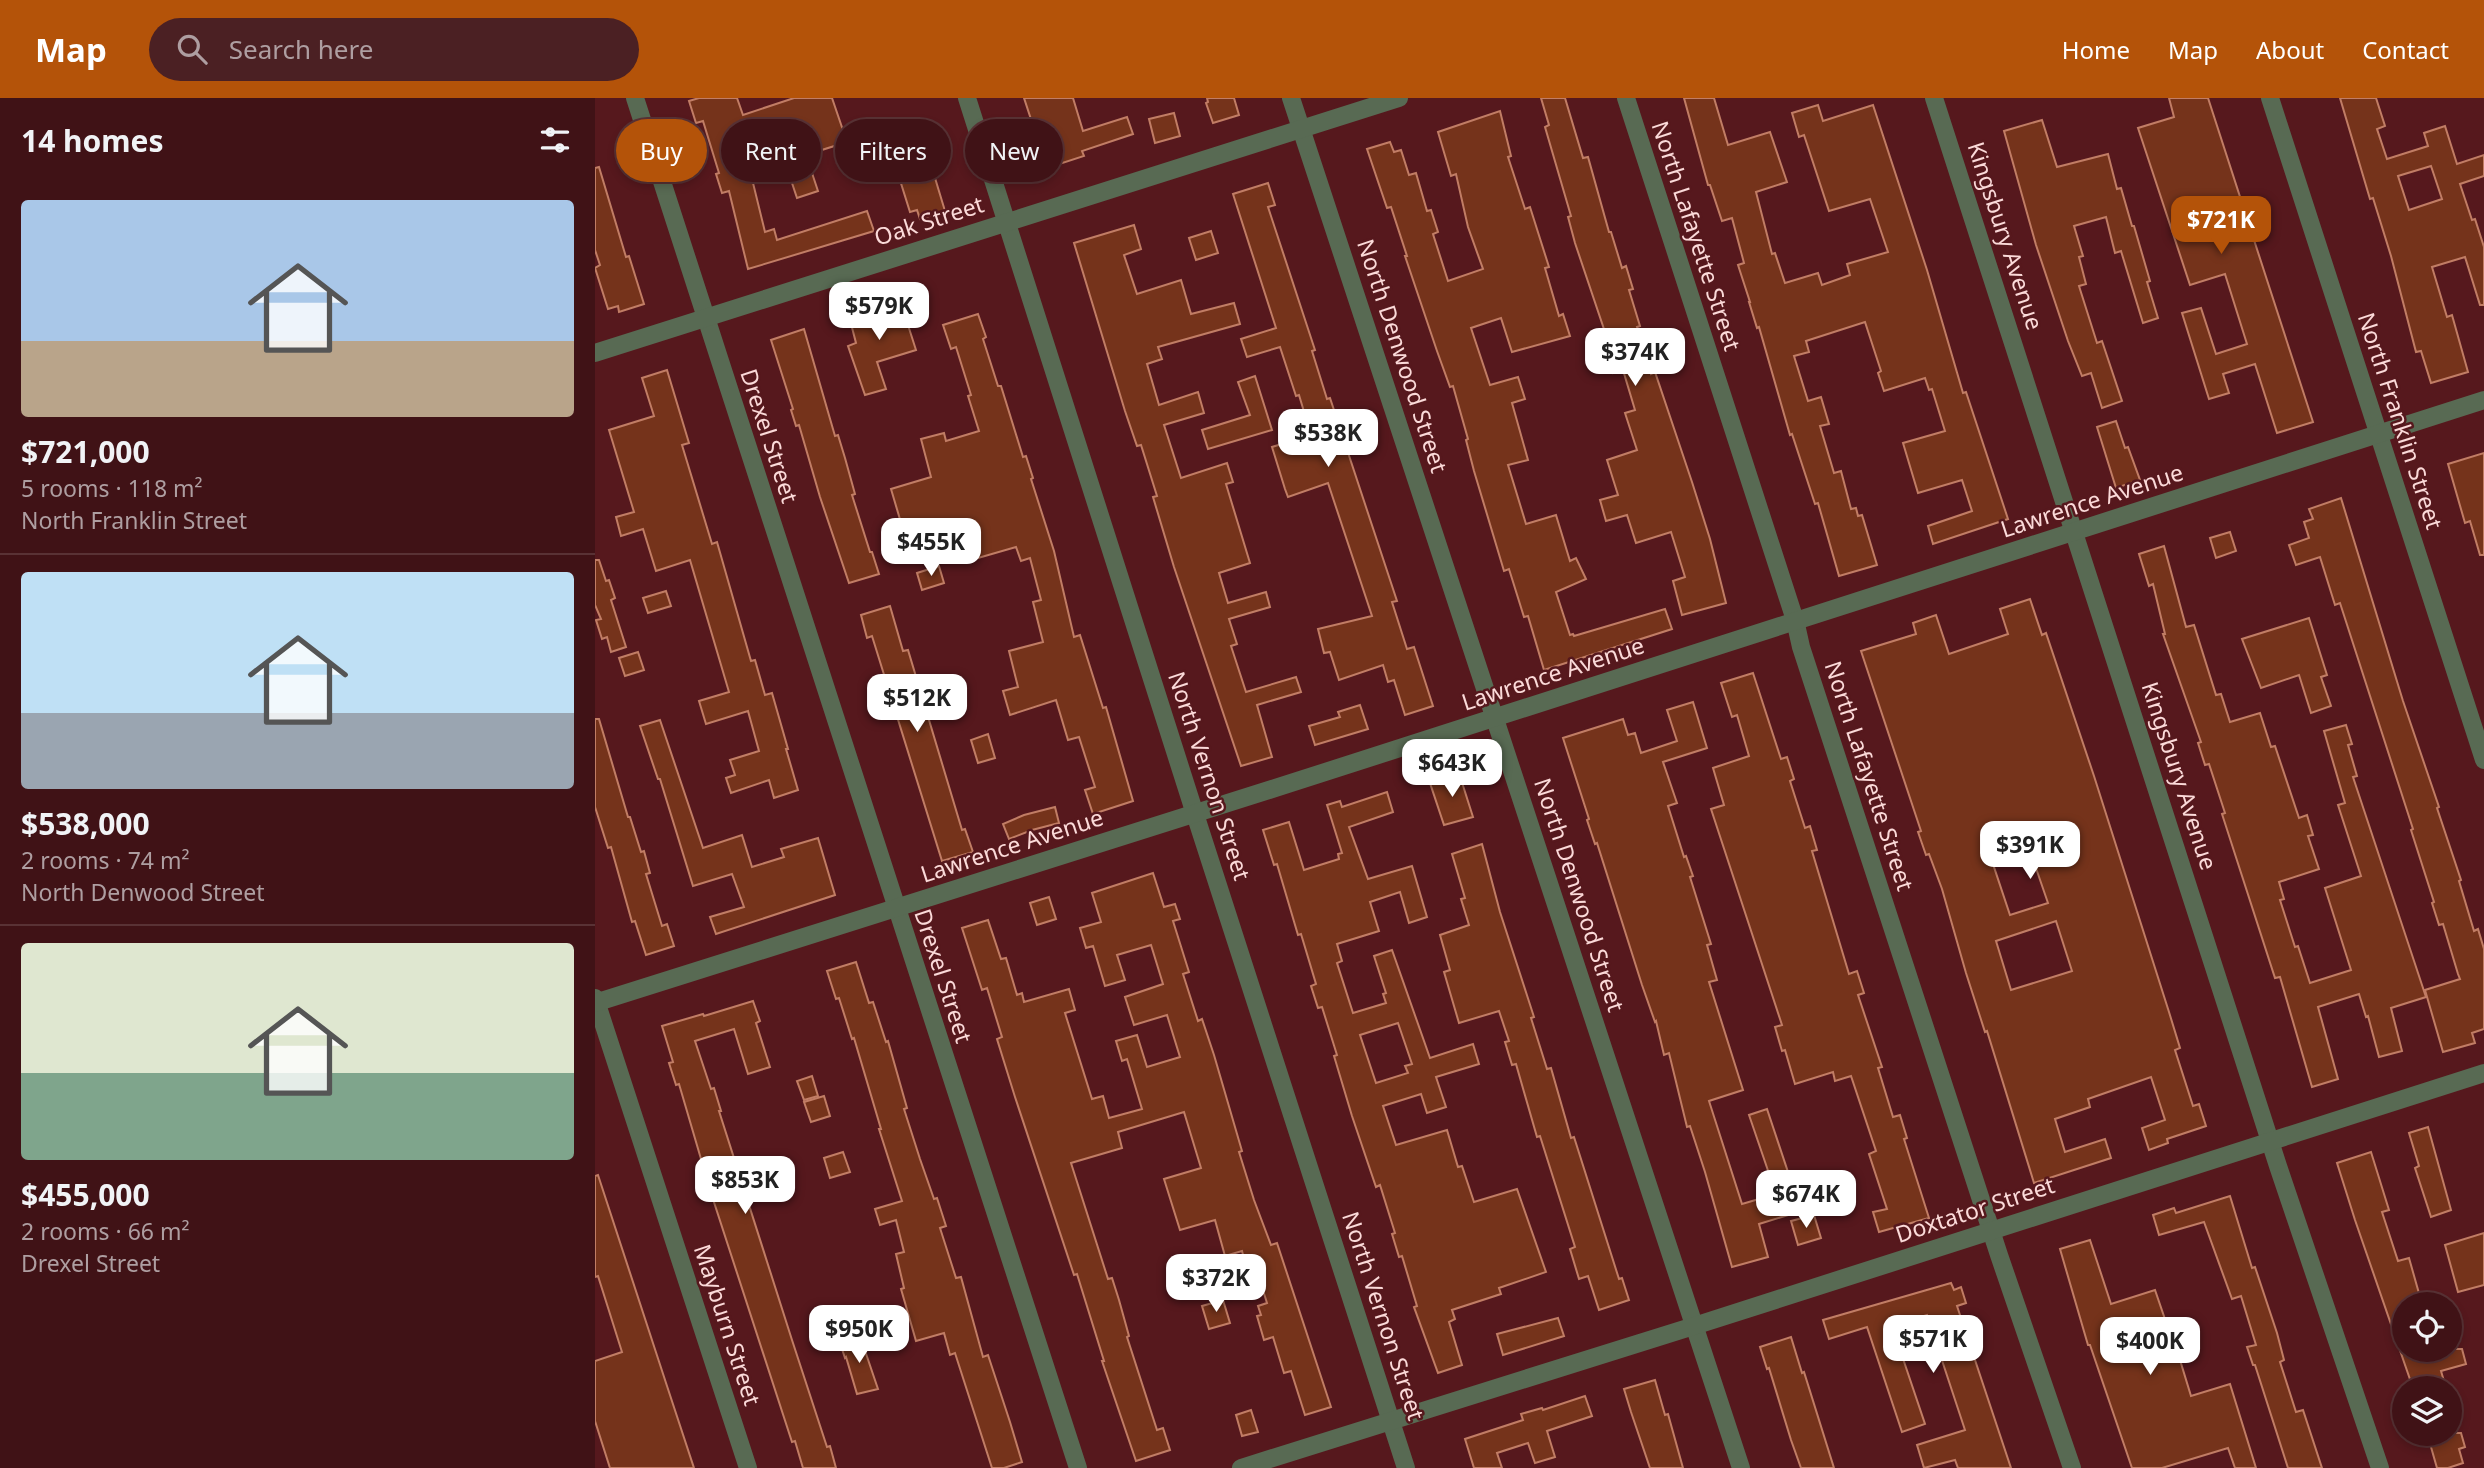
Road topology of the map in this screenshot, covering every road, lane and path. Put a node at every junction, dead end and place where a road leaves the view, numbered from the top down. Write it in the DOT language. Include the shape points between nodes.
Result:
graph roads {
  1 [pos="635,98"];
  2 [pos="968,98"];
  3 [pos="1291,98"];
  4 [pos="1399,98"];
  5 [pos="1626,98"];
  6 [pos="1934,98"];
  7 [pos="2270,98"];
  8 [pos="1302,130"];
  9 [pos="1008,222"];
  10 [pos="706,319"];
  11 [pos="595,353"];
  12 [pos="2484,400"];
  13 [pos="2378,435"];
  14 [pos="2075,531"];
  15 [pos="1795,620"];
  16 [pos="1496,719"];
  17 [pos="2484,760"];
  18 [pos="1195,814"];
  19 [pos="896,909"];
  20 [pos="595,1001"];
  21 [pos="2484,1073"];
  22 [pos="2270,1141"];
  23 [pos="1991,1231"];
  24 [pos="1694,1326"];
  25 [pos="1391,1422"];
  26 [pos="748,1468"];
  27 [pos="1078,1468"];
  28 [pos="1241,1468"];
  29 [pos="1406,1468"];
  30 [pos="1741,1468"];
  31 [pos="2072,1468"];
  32 [pos="2379,1468"];
  1 -- 10 [label="street, Drexel Street"];
  2 -- 9 [label="street, North Vernon Street"];
  3 -- 8 [label="street, North Denwood Street"];
  4 -- 8 [label="street, Oak Street"];
  5 -- 15 [label="street, North Lafayette Street"];
  6 -- 14 [label="street, Kingsbury Avenue"];
  7 -- 13 [label="street, North Franklin Street"];
  8 -- 9 [label="street, Oak Street"];
  8 -- 16 [label="street, North Denwood Street"];
  9 -- 10 [label="street, Oak Street"];
  9 -- 18 [label="street, North Vernon Street"];
  10 -- 11 [label="street, Oak Street"];
  10 -- 19 [label="street, Drexel Street"];
  12 -- 13 [label="street, Lawrence Avenue"];
  13 -- 14 [label="street, Lawrence Avenue"];
  13 -- 17 [label="street, North Franklin Street"];
  14 -- 15 [label="street, Lawrence Avenue"];
  14 -- 22 [label="street, Kingsbury Avenue"];
  15 -- 16 [label="street, Lawrence Avenue"];
  15 -- 23 [label="street, North Lafayette Street"];
  16 -- 18 [label="street, Lawrence Avenue"];
  16 -- 24 [label="street, North Denwood Street"];
  18 -- 19 [label="street, Lawrence Avenue"];
  18 -- 25 [label="street, North Vernon Street"];
  19 -- 20 [label="street, Lawrence Avenue"];
  19 -- 27 [label="street, Drexel Street"];
  20 -- 26 [label="street, Mayburn Street"];
  21 -- 22 [label="street, Doxtator Street"];
  22 -- 23 [label="street, Doxtator Street"];
  22 -- 32 [label="street, Kingsbury Avenue"];
  23 -- 24 [label="street, Doxtator Street"];
  23 -- 31 [label="street, North Lafayette Street"];
  24 -- 25 [label="street, Doxtator Street"];
  24 -- 30 [label="street, North Denwood Street"];
  25 -- 28 [label="street, Doxtator Street"];
  25 -- 29 [label="street, North Vernon Street"];
}
